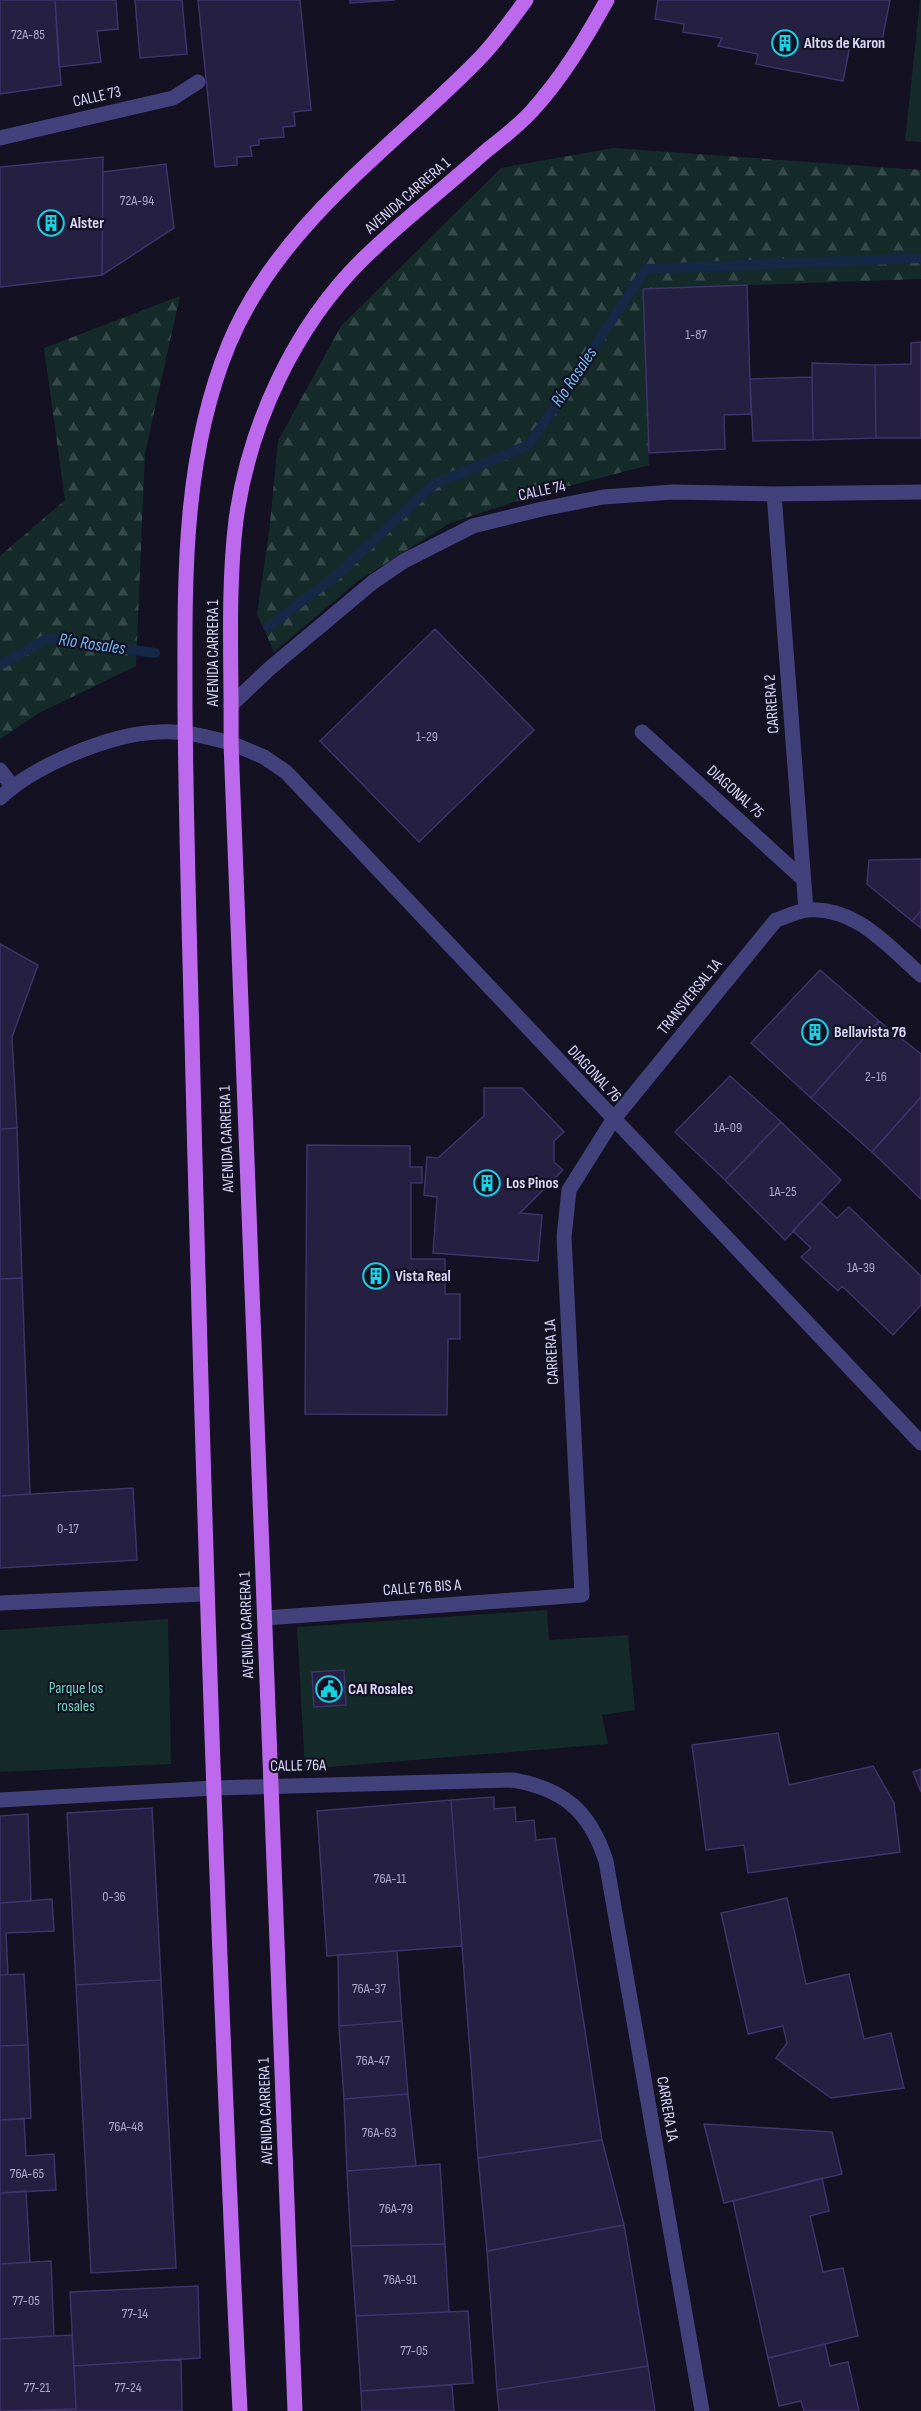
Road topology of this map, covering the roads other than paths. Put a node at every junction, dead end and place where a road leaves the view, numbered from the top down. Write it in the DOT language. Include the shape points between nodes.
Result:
graph roads {
  1 [pos="526,0"];
  2 [pos="607,0"];
  3 [pos="198,82"];
  4 [pos="0,138"];
  5 [pos="921,492"];
  6 [pos="774,494"];
  7 [pos="231,705"];
  8 [pos="185,732"];
  9 [pos="642,732"];
  10 [pos="231,743"];
  11 [pos="0,771"];
  12 [pos="12,786"];
  13 [pos="0,798"];
  14 [pos="804,879"];
  15 [pos="806,910"];
  16 [pos="921,975"];
  17 [pos="613,1120"];
  18 [pos="921,1443"];
  19 [pos="205,1594"];
  20 [pos="582,1595"];
  21 [pos="0,1603"];
  22 [pos="265,1617"];
  23 [pos="272,1785"];
  24 [pos="214,1788"];
  25 [pos="0,1800"];
  26 [pos="585,1817"];
  27 [pos="240,2411"];
  28 [pos="295,2411"];
  29 [pos="702,2411"];
  1 -- 8 [label="main road, AVENIDA CARRERA 1" via="482,56 318,212 280,255 230,342 211,395 190,502"];
  2 -- 7 [label="main road, AVENIDA CARRERA 1" via="560,78 529,114 362,260 320,310 279,379 245,470 236,521"];
  3 -- 4 [label="street, CALLE 73" via="173,98"];
  5 -- 6 [label="street, CALLE 74"];
  6 -- 7 [label="street, CALLE 74" via="673,492 603,497 473,526 404,561 373,582"];
  6 -- 14 [label="street, CARRERA 2"];
  7 -- 10 [label="main road, AVENIDA CARRERA 1"];
  8 -- 10 [label="street, DIAGONAL 76"];
  8 -- 12 [label="street, DIAGONAL 76" via="123,736 74,753"];
  8 -- 19 [label="main road, AVENIDA CARRERA 1"];
  9 -- 14 [label="street, DIAGONAL 75"];
  10 -- 17 [label="street, DIAGONAL 76" via="264,757 286,772"];
  10 -- 22 [label="main road, AVENIDA CARRERA 1"];
  11 -- 12 [label="street"];
  12 -- 13 [label="street, DIAGONAL 76"];
  14 -- 15 [label="street, CARRERA 2"];
  15 -- 16 [label="street" via="839,912 868,928"];
  15 -- 17 [label="street, TRANSVERSAL 1A" via="776,920"];
  17 -- 18 [label="street, DIAGONAL 76"];
  17 -- 20 [label="street, CARRERA 1A" via="569,1190 564,1238"];
  19 -- 21 [label="street"];
  19 -- 24 [label="main road, AVENIDA CARRERA 1"];
  20 -- 22 [label="street, CALLE 76 BIS A"];
  22 -- 23 [label="main road, AVENIDA CARRERA 1"];
  23 -- 24 [label="street, CALLE 76A"];
  23 -- 26 [label="street, CALLE 76A" via="513,1780 554,1791"];
  23 -- 28 [label="main road, AVENIDA CARRERA 1"];
  24 -- 25 [label="street, CALLE 76A"];
  24 -- 27 [label="main road, AVENIDA CARRERA 1"];
  26 -- 29 [label="street, CARRERA 1A" via="606,1861"];
}
